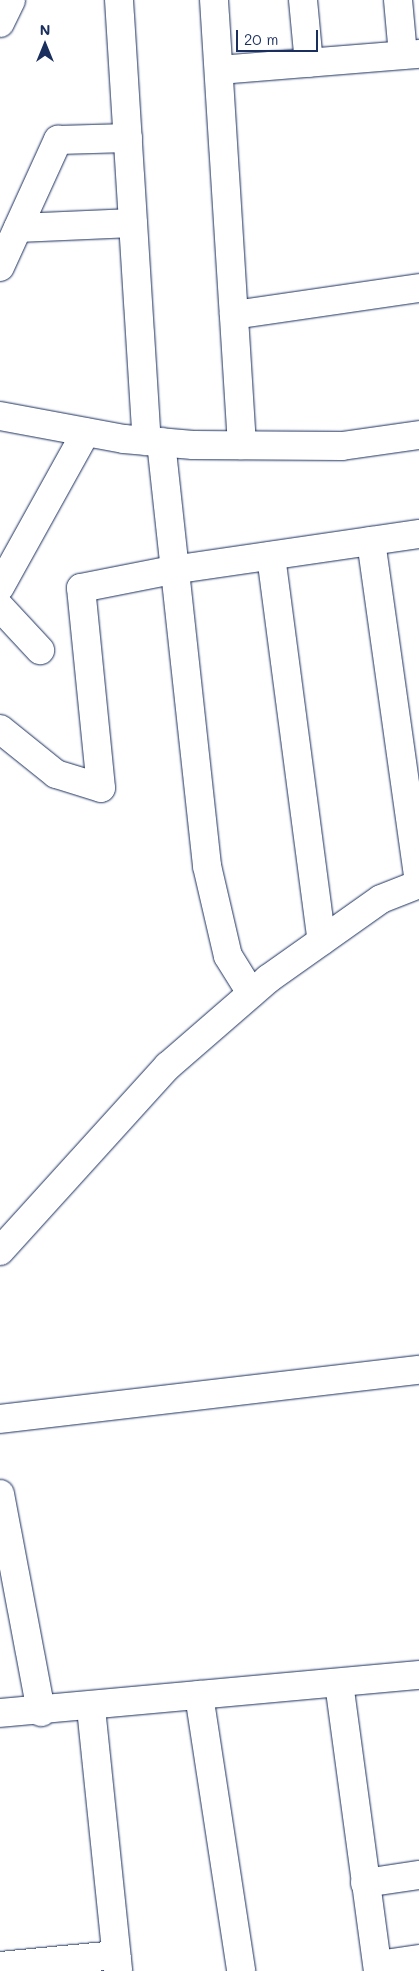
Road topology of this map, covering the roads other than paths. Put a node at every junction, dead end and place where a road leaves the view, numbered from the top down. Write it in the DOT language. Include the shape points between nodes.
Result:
graph roads {
  1 [pos="11,0"];
  2 [pos="119,0"];
  3 [pos="214,0"];
  4 [pos="303,0"];
  5 [pos="398,0"];
  6 [pos="0,23"];
  7 [pos="411,55"];
  8 [pos="309,63"];
  9 [pos="219,70"];
  10 [pos="128,138"];
  11 [pos="133,224"];
  12 [pos="18,228"];
  13 [pos="0,267"];
  14 [pos="419,288"];
  15 [pos="234,316"];
  16 [pos="2,422"];
  17 [pos="86,432"];
  18 [pos="419,435"];
  19 [pos="154,442"];
  20 [pos="242,445"];
  21 [pos="419,534"];
  22 [pos="371,541"];
  23 [pos="271,556"];
  24 [pos="172,570"];
  25 [pos="0,587"];
  26 [pos="0,607"];
  27 [pos="40,650"];
  28 [pos="0,729"];
  29 [pos="419,883"];
  30 [pos="322,941"];
  31 [pos="251,993"];
  32 [pos="0,1251"];
  33 [pos="419,1370"];
  34 [pos="0,1419"];
  35 [pos="0,1494"];
  36 [pos="419,1675"];
  37 [pos="339,1683"];
  38 [pos="199,1695"];
  39 [pos="91,1708"];
  40 [pos="41,1712"];
  41 [pos="0,1713"];
  42 [pos="419,1875"];
  43 [pos="365,1884"];
  44 [pos="419,1958"];
  45 [pos="117,1963"];
  46 [pos="0,1966"];
  47 [pos="378,1968"];
  48 [pos="241,1971"];
  1 -- 6 [label="street"];
  2 -- 10 [label="street"];
  3 -- 9 [label="street"];
  4 -- 8 [label="street"];
  5 -- 7 [label="street"];
  7 -- 8 [label="street"];
  8 -- 9 [label="street"];
  9 -- 15 [label="street"];
  10 -- 11 [label="street"];
  10 -- 12 [label="street" via="58,140"];
  11 -- 12 [label="street"];
  11 -- 19 [label="street"];
  12 -- 13 [label="street"];
  14 -- 15 [label="street"];
  15 -- 20 [label="street"];
  16 -- 17 [label="street"];
  17 -- 19 [label="street"];
  17 -- 25 [label="street"];
  18 -- 20 [label="street" via="342,446"];
  19 -- 20 [label="street"];
  19 -- 24 [label="street"];
  21 -- 22 [label="street"];
  22 -- 23 [label="street"];
  22 -- 29 [label="street"];
  23 -- 24 [label="street"];
  23 -- 30 [label="street"];
  24 -- 28 [label="street" via="81,588 101,788 56,774"];
  24 -- 31 [label="street" via="207,866 228,956"];
  26 -- 27 [label="street"];
  29 -- 30 [label="street" via="381,899"];
  30 -- 31 [label="street"];
  31 -- 32 [label="street" via="168,1066"];
  33 -- 34 [label="street"];
  35 -- 40 [label="street"];
  36 -- 37 [label="street"];
  37 -- 38 [label="street"];
  37 -- 43 [label="street"];
  38 -- 39 [label="street"];
  38 -- 48 [label="street"];
  39 -- 40 [label="street"];
  39 -- 45 [label="street"];
  40 -- 41 [label="street"];
  42 -- 43 [label="street"];
  43 -- 47 [label="street"];
  44 -- 47 [label="street"];
  45 -- 46 [label="street"];
}
